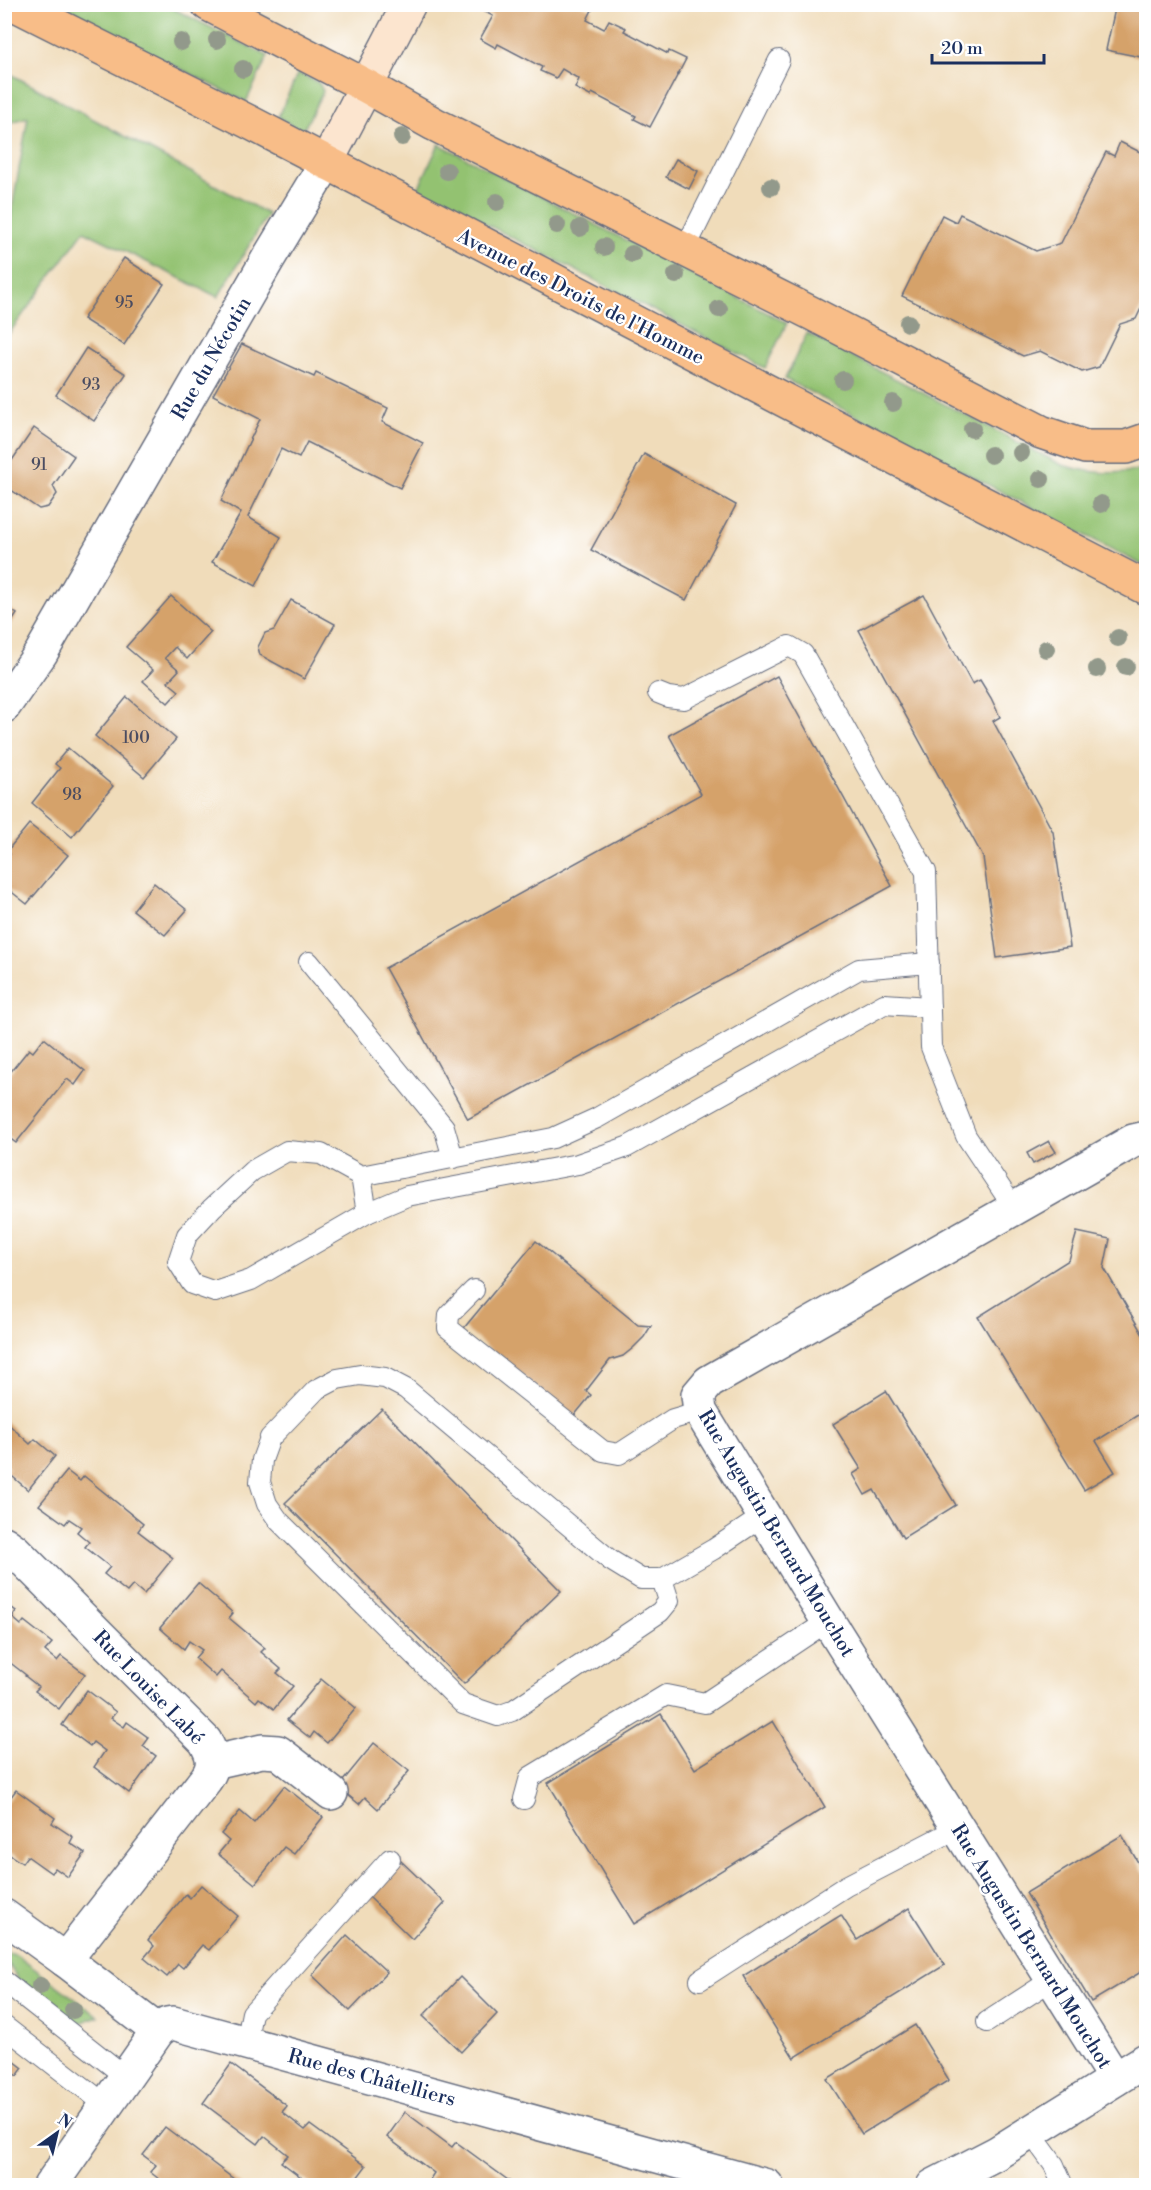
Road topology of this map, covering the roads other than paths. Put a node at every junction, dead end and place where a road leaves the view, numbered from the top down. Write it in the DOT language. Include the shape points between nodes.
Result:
graph roads {
  1 [pos="14,4"];
  2 [pos="208,4"];
  3 [pos="409,4"];
  4 [pos="779,60"];
  5 [pos="366,86"];
  6 [pos="326,163"];
  7 [pos="685,249"];
  8 [pos="1146,440"];
  9 [pos="1146,588"];
  10 [pos="658,693"];
  11 [pos="4,706"];
  12 [pos="309,962"];
  13 [pos="929,963"];
  14 [pos="930,1007"];
  15 [pos="1146,1138"];
  16 [pos="453,1158"];
  17 [pos="361,1176"];
  18 [pos="1014,1208"];
  19 [pos="366,1213"];
  20 [pos="474,1290"];
  21 [pos="700,1411"];
  22 [pos="765,1515"];
  23 [pos="4,1543"];
  24 [pos="662,1579"];
  25 [pos="828,1620"];
  26 [pos="214,1762"];
  27 [pos="331,1793"];
  28 [pos="524,1799"];
  29 [pos="958,1828"];
  30 [pos="390,1859"];
  31 [pos="12,1926"];
  32 [pos="65,1959"];
  33 [pos="1053,1979"];
  34 [pos="700,1980"];
  35 [pos="4,1981"];
  36 [pos="987,2022"];
  37 [pos="4,2026"];
  38 [pos="158,2031"];
  39 [pos="246,2043"];
  40 [pos="1146,2060"];
  41 [pos="126,2077"];
  42 [pos="1115,2079"];
  43 [pos="106,2106"];
  44 [pos="1030,2132"];
  45 [pos="50,2186"];
  46 [pos="767,2186"];
  47 [pos="933,2186"];
  48 [pos="1063,2186"];
  1 -- 6 [label="main road, Avenue des Droits de l'Homme"];
  2 -- 5 [label="main road"];
  3 -- 5 [label="street, Rue du Nécotin"];
  4 -- 7 [label="lane"];
  5 -- 6 [label="street, Rue du Nécotin"];
  5 -- 7 [label="main road"];
  6 -- 9 [label="main road, Avenue des Droits de l'Homme"];
  6 -- 11 [label="street, Rue du Nécotin" via="41,653"];
  7 -- 8 [label="main road" via="1041,432 1085,447 1126,447"];
  10 -- 13 [label="lane" via="684,699 789,646 803,654 926,872"];
  12 -- 16 [label="lane" via="444,1127"];
  13 -- 14 [label="lane"];
  13 -- 16 [label="lane" via="859,969 597,1118 553,1138"];
  14 -- 18 [label="lane" via="931,1047 966,1136"];
  14 -- 19 [label="lane" via="884,1004 627,1147 578,1164 407,1196"];
  15 -- 18 [label="street, Rue Augustin Bernard Mouchot" via="1133,1141"];
  16 -- 17 [label="lane"];
  17 -- 19 [label="lane"];
  17 -- 19 [label="lane" via="321,1154 287,1151 252,1171 212,1208 187,1235 178,1262 192,1284 215,1292 251,1280"];
  18 -- 21 [label="street, Rue Augustin Bernard Mouchot" via="709,1382 698,1395"];
  20 -- 21 [label="lane" via="449,1315 448,1328 603,1451 619,1454 673,1419"];
  21 -- 22 [label="street, Rue Augustin Bernard Mouchot"];
  22 -- 24 [label="lane"];
  22 -- 25 [label="street, Rue Augustin Bernard Mouchot"];
  23 -- 26 [label="street, Rue Louise Labé" via="205,1742"];
  24 -- 24 [label="lane" via="641,1579 610,1560 406,1389 385,1378 360,1375 337,1379 316,1390 270,1438 262,1460 260,1482 267,1504 279,1521 463,1704 480,1712 498,1716 512,1711 660,1612 669,1600"];
  25 -- 28 [label="lane" via="705,1703 666,1695 530,1777"];
  25 -- 29 [label="street, Rue Augustin Bernard Mouchot"];
  26 -- 27 [label="street" via="262,1751 278,1752"];
  26 -- 32 [label="street, Rue Louise Labé" via="206,1779"];
  29 -- 33 [label="street, Rue Augustin Bernard Mouchot"];
  29 -- 34 [label="lane" via="846,1886"];
  30 -- 39 [label="lane" via="252,2013"];
  31 -- 32 [label="street"];
  32 -- 38 [label="street"];
  33 -- 36 [label="lane"];
  33 -- 42 [label="street, Rue Augustin Bernard Mouchot"];
  35 -- 41 [label="lane"];
  37 -- 43 [label="lane"];
  38 -- 39 [label="street, Rue des Châtelliers" via="173,2023"];
  38 -- 41 [label="street"];
  39 -- 46 [label="street, Rue des Châtelliers"];
  40 -- 42 [label="street"];
  41 -- 43 [label="street"];
  42 -- 44 [label="street"];
  43 -- 45 [label="street"];
  44 -- 47 [label="street"];
  44 -- 48 [label="lane" via="1054,2165"];
}
